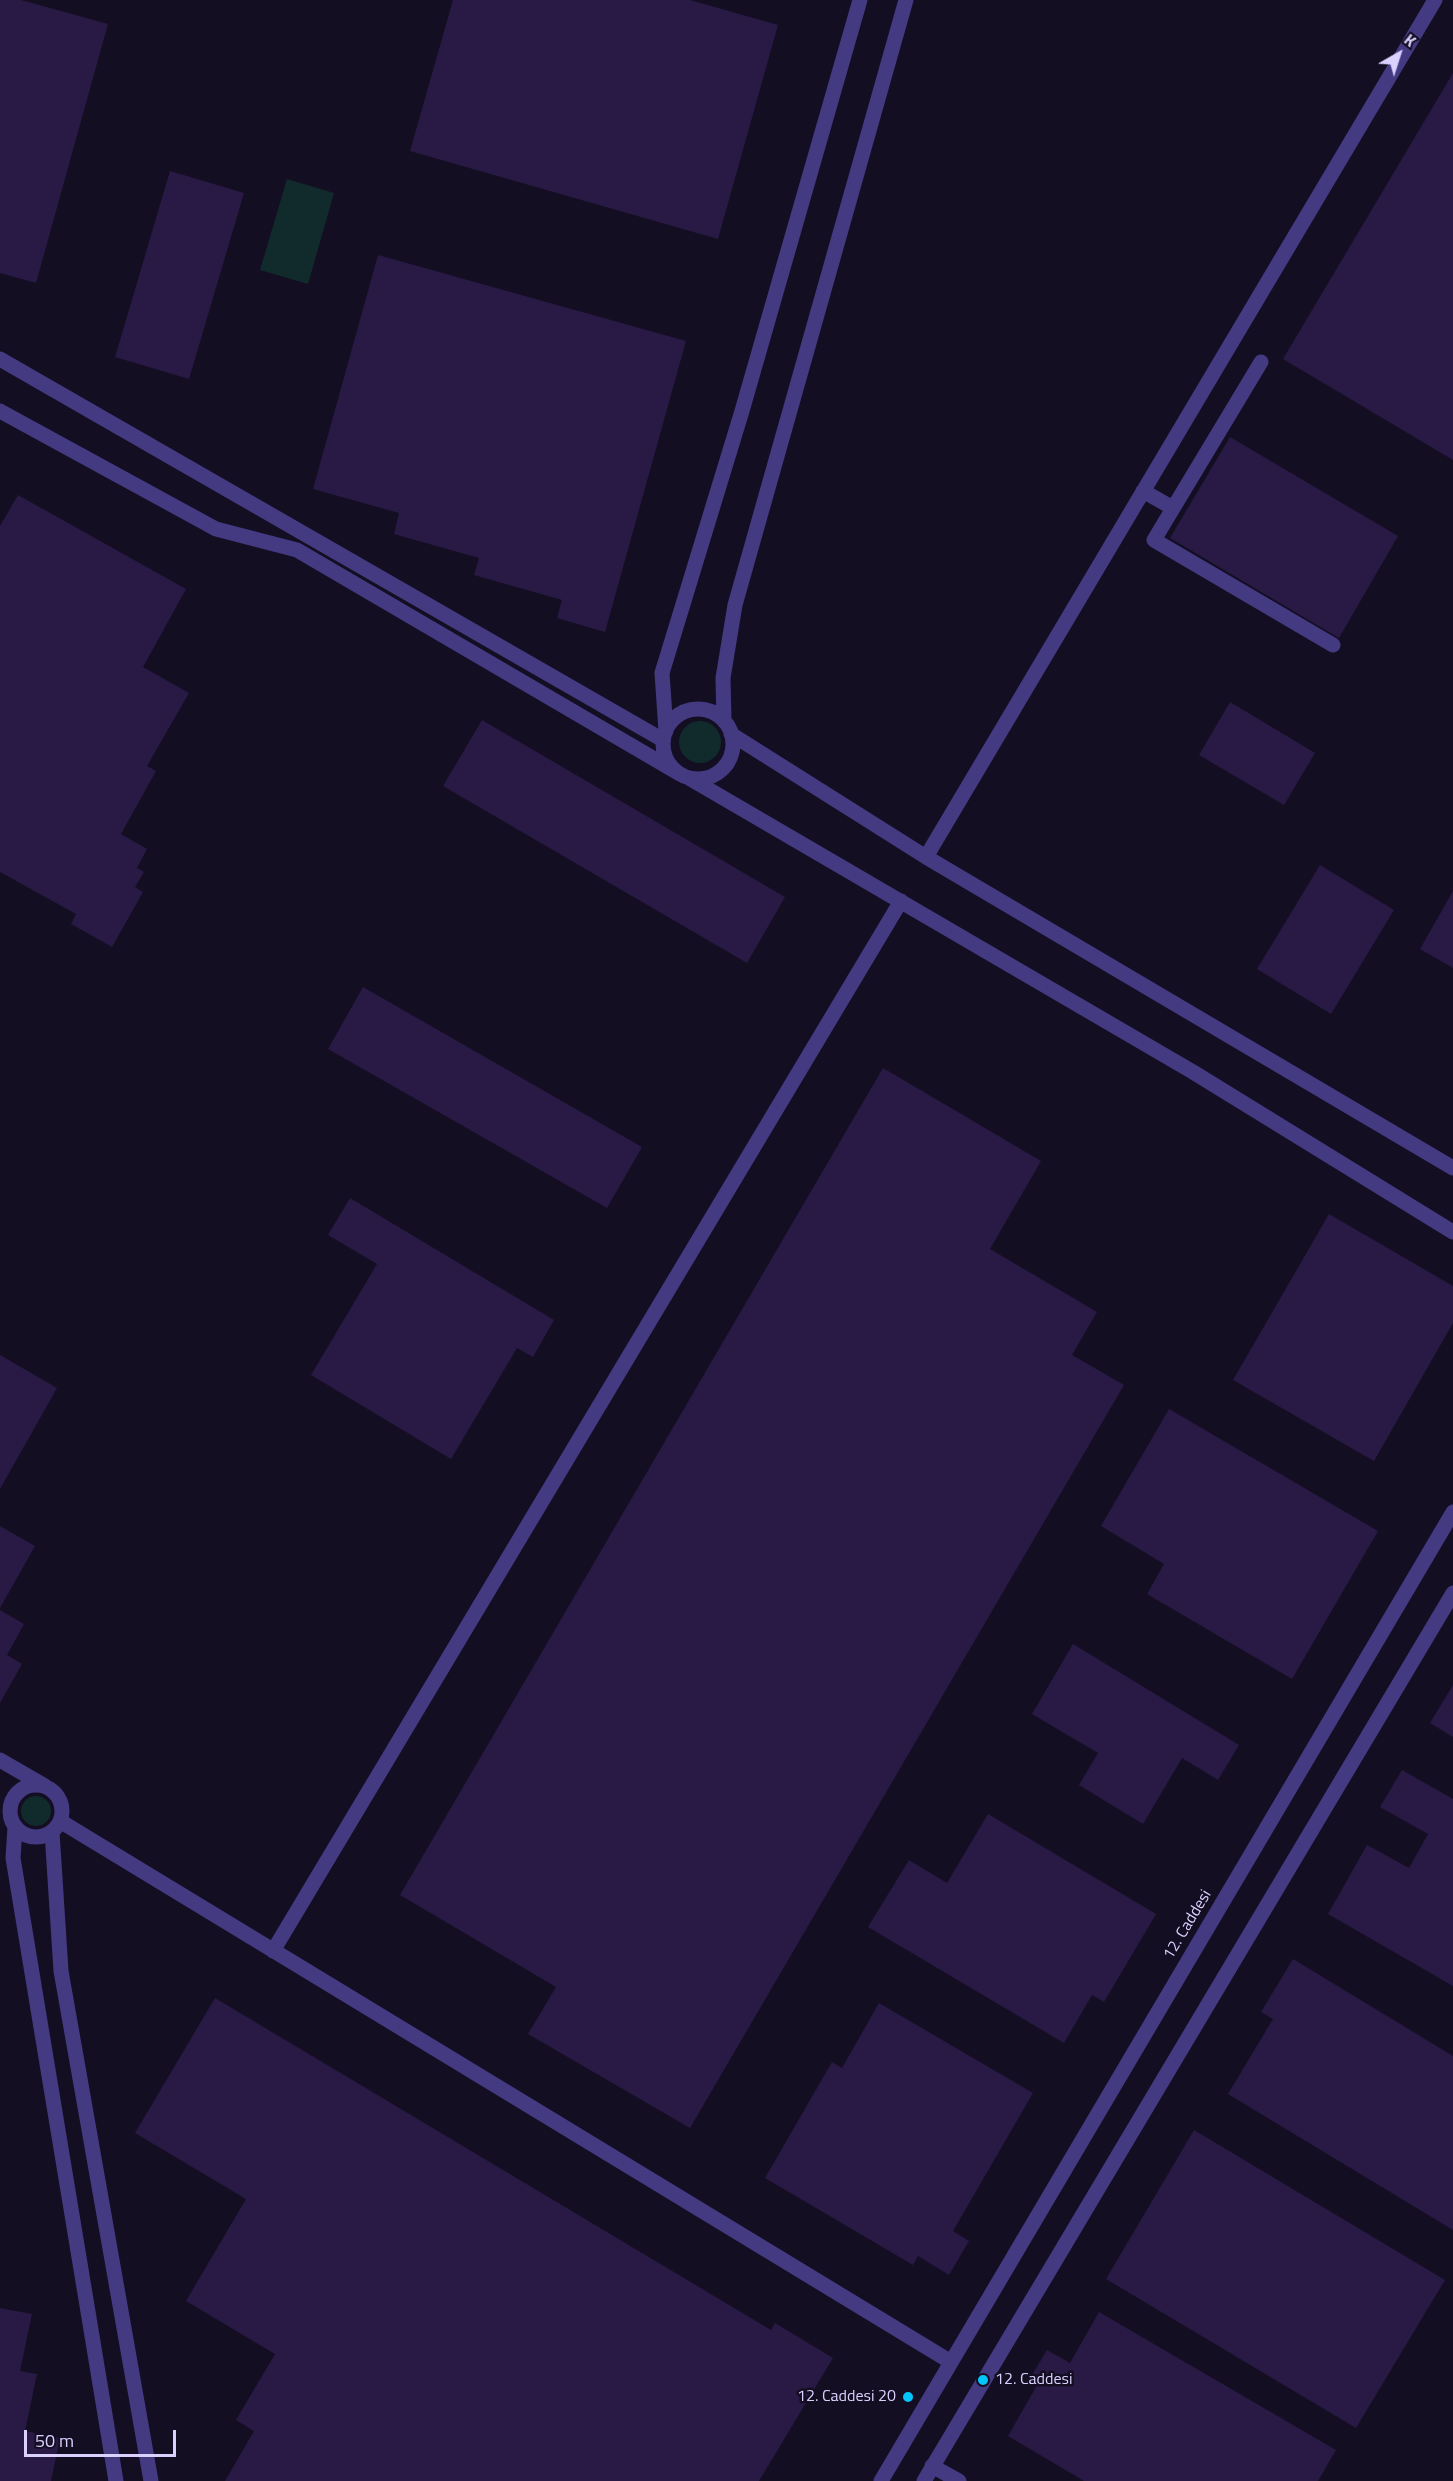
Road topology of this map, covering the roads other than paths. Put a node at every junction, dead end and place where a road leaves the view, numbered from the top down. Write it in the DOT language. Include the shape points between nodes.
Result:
graph roads {
  1 [pos="860,0"];
  2 [pos="906,0"];
  3 [pos="1436,0"];
  4 [pos="0,359"];
  5 [pos="1261,362"];
  6 [pos="0,411"];
  7 [pos="1143,492"];
  8 [pos="1173,508"];
  9 [pos="1333,645"];
  10 [pos="728,728"];
  11 [pos="664,736"];
  12 [pos="685,776"];
  13 [pos="926,856"];
  14 [pos="901,901"];
  15 [pos="1453,1168"];
  16 [pos="1453,1232"];
  17 [pos="1453,1512"];
  18 [pos="1453,1593"];
  19 [pos="0,1760"];
  20 [pos="50,1789"];
  21 [pos="9,1820"];
  22 [pos="56,1827"];
  23 [pos="273,1951"];
  24 [pos="951,2362"];
  25 [pos="932,2466"];
  26 [pos="116,2481"];
  27 [pos="151,2481"];
  28 [pos="881,2481"];
  29 [pos="924,2481"];
  30 [pos="958,2481"];
  1 -- 11 [label="street" via="662,674"];
  2 -- 10 [label="street" via="735,605 723,678"];
  3 -- 7 [label="street"];
  4 -- 11 [label="street"];
  5 -- 8 [label="street"];
  6 -- 12 [label="street" via="216,529 297,550"];
  7 -- 8 [label="street"];
  7 -- 13 [label="street"];
  8 -- 9 [label="street" via="1154,540"];
  10 -- 11 [label="street" via="707,711 687,711 678,716"];
  10 -- 12 [label="street" via="733,748 725,767 709,778"];
  10 -- 13 [label="street"];
  11 -- 12 [label="street" via="667,760"];
  12 -- 14 [label="street"];
  13 -- 15 [label="street"];
  14 -- 16 [label="street" via="1193,1072"];
  14 -- 23 [label="street"];
  17 -- 24 [label="street, 12. Caddesi"];
  18 -- 25 [label="street"];
  19 -- 20 [label="street"];
  20 -- 21 [label="street" via="32,1785 16,1794"];
  20 -- 22 [label="street" via="61,1803"];
  21 -- 22 [label="street" via="30,1837 39,1837"];
  21 -- 26 [label="street"];
  22 -- 23 [label="street"];
  22 -- 27 [label="street" via="61,1971"];
  23 -- 24 [label="street"];
  24 -- 28 [label="street, 12. Caddesi"];
  25 -- 29 [label="street"];
  25 -- 30 [label="street"];
}
